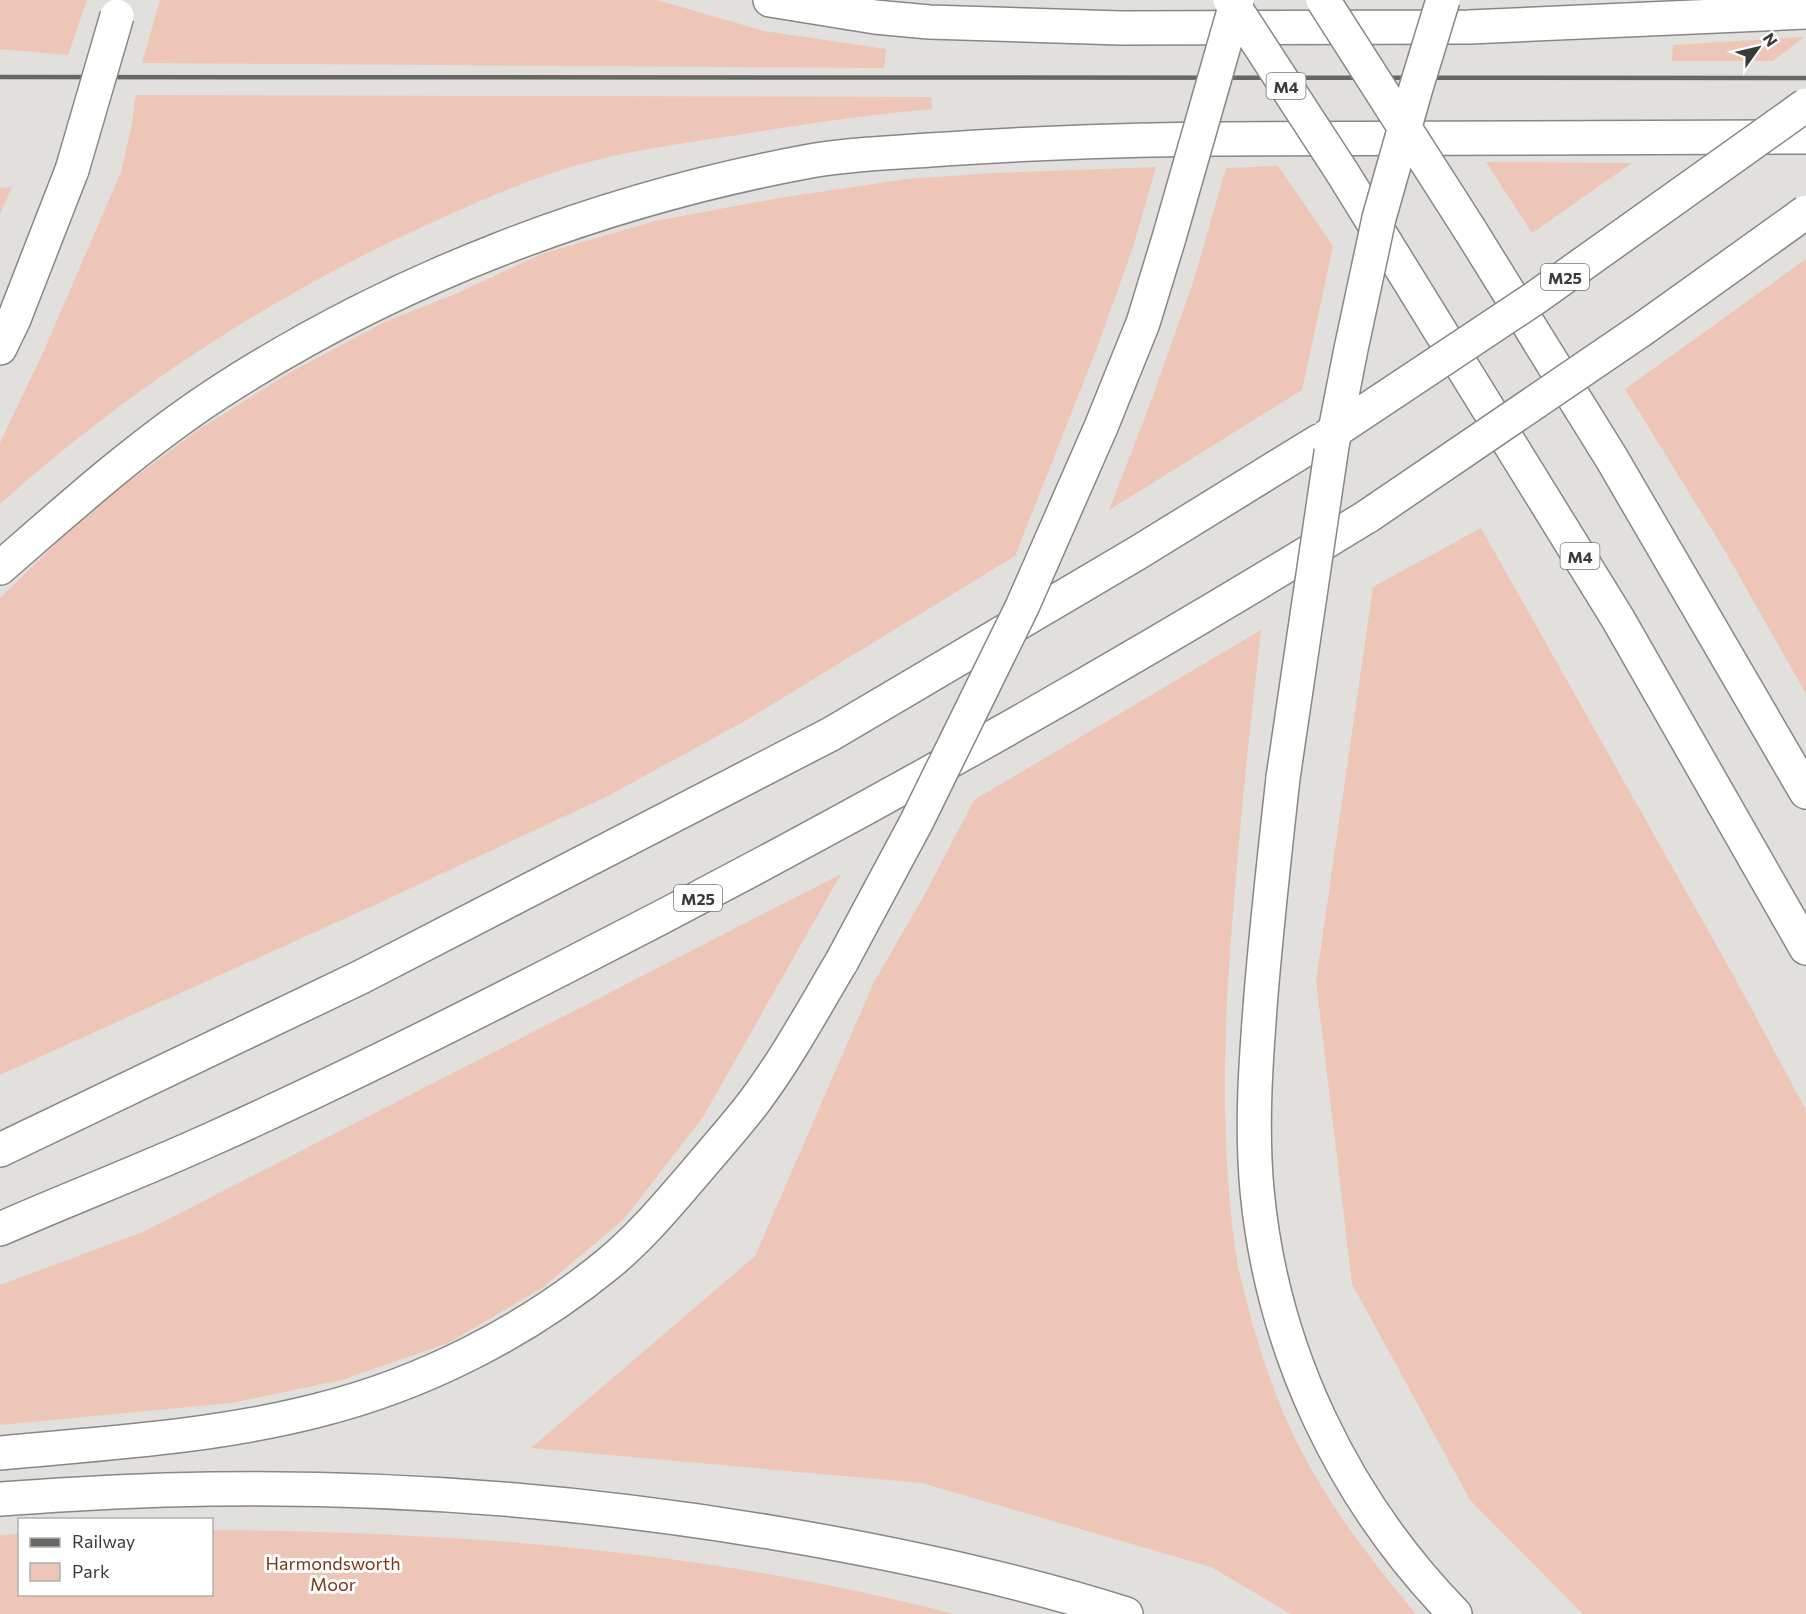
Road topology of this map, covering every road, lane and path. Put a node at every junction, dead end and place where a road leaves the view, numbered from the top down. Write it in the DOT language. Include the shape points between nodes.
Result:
graph roads {
  1 [pos="770,0"];
  2 [pos="1230,0"];
  3 [pos="1237,0"];
  4 [pos="1323,0"];
  5 [pos="1443,0"];
  6 [pos="119,8"];
  7 [pos="1806,12"];
  8 [pos="1806,105"];
  9 [pos="1806,137"];
  10 [pos="1806,212"];
  11 [pos="0,348"];
  12 [pos="0,568"];
  13 [pos="1806,792"];
  14 [pos="1806,948"];
  15 [pos="0,1150"];
  16 [pos="0,1229"];
  17 [pos="0,1453"];
  18 [pos="0,1498"];
  19 [pos="1126,1614"];
  20 [pos="1455,1614"];
  1 -- 7 [label="highway" via="908,20 1121,28 1469,27"];
  2 -- 14 [label="highway, M4, bridge" via="1342,172 1618,620"];
  3 -- 17 [label="highway, bridge" via="1146,312 1101,427 1022,607 917,821 842,961 754,1102 648,1227 573,1291 508,1333 358,1399 213,1431"];
  4 -- 13 [label="highway, bridge" via="1612,459"];
  5 -- 20 [label="highway, bridge" via="1379,218 1332,446 1283,778 1256,1064 1257,1188 1264,1246 1296,1363 1358,1493 1401,1555"];
  6 -- 11 [label="highway, bridge" via="72,170"];
  8 -- 15 [label="highway, M25, bridge" via="1535,298 1319,441 831,734 361,977"];
  9 -- 12 [label="highway" via="1151,140 1011,145 812,160 725,178 585,217 505,248 424,280 298,344 216,395 137,452"];
  10 -- 16 [label="highway, M25, bridge" via="1368,516 1104,675 813,837 451,1025 216,1137"];
  18 -- 19 [label="highway" via="211,1489 400,1492 515,1499 650,1514 869,1549"];
}
